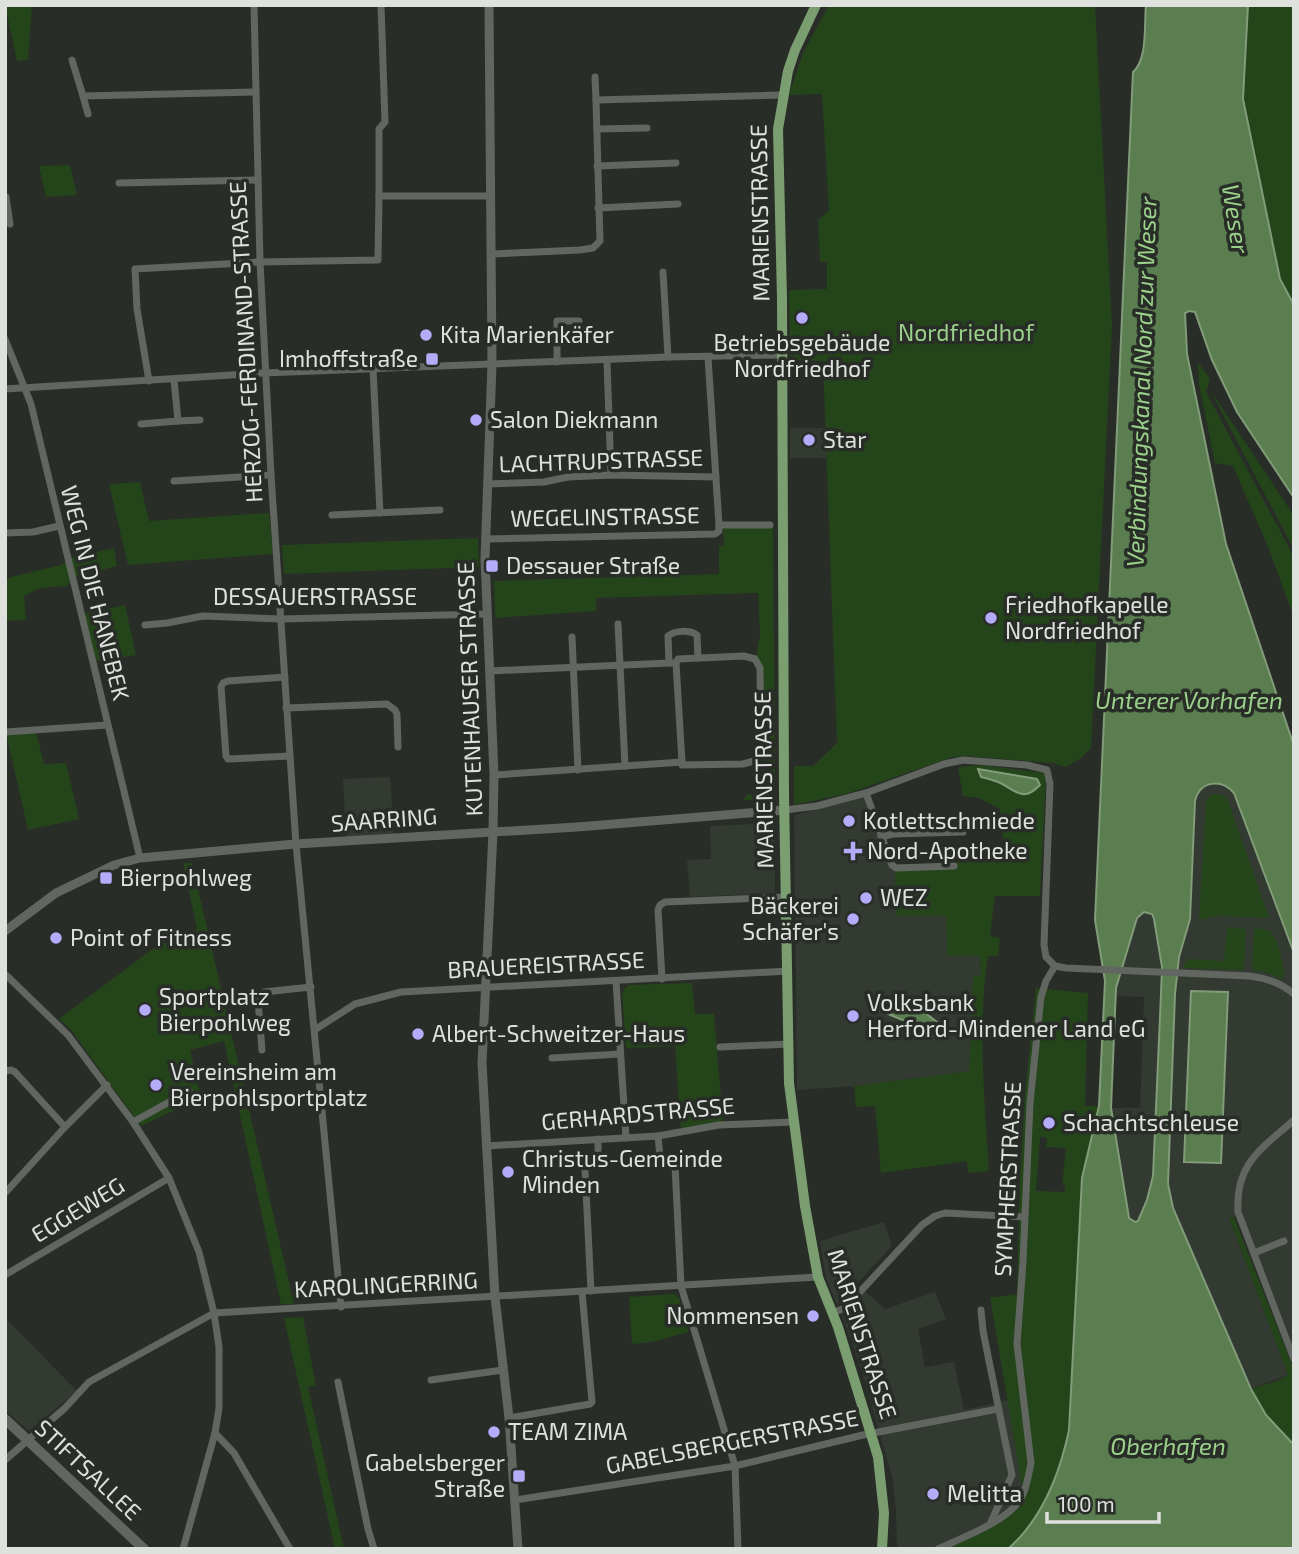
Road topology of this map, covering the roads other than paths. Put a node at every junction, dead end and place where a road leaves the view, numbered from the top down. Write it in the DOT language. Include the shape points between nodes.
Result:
graph roads {
  1 [pos="254,5"];
  2 [pos="381,5"];
  3 [pos="489,5"];
  4 [pos="816,5"];
  5 [pos="72,60"];
  6 [pos="595,77"];
  7 [pos="254,92"];
  8 [pos="782,95"];
  9 [pos="83,96"];
  10 [pos="596,100"];
  11 [pos="88,114"];
  12 [pos="647,128"];
  13 [pos="597,129"];
  14 [pos="676,163"];
  15 [pos="597,166"];
  16 [pos="258,180"];
  17 [pos="119,183"];
  18 [pos="379,196"];
  19 [pos="490,196"];
  20 [pos="6,197"];
  21 [pos="678,204"];
  22 [pos="598,208"];
  23 [pos="7,211"];
  24 [pos="10,224"];
  25 [pos="492,254"];
  26 [pos="260,262"];
  27 [pos="663,272"];
  28 [pos="579,321"];
  29 [pos="5,339"];
  30 [pos="782,355"];
  31 [pos="668,357"];
  32 [pos="708,357"];
  33 [pos="607,361"];
  34 [pos="557,362"];
  35 [pos="492,364"];
  36 [pos="373,368"];
  37 [pos="264,373"];
  38 [pos="174,380"];
  39 [pos="149,382"];
  40 [pos="5,389"];
  41 [pos="26,389"];
  42 [pos="200,420"];
  43 [pos="178,421"];
  44 [pos="141,424"];
  45 [pos="271,475"];
  46 [pos="611,475"];
  47 [pos="716,477"];
  48 [pos="174,481"];
  49 [pos="487,484"];
  50 [pos="440,510"];
  51 [pos="380,513"];
  52 [pos="332,515"];
  53 [pos="719,525"];
  54 [pos="769,525"];
  55 [pos="59,526"];
  56 [pos="5,533"];
  57 [pos="485,539"];
  58 [pos="486,614"];
  59 [pos="281,619"];
  60 [pos="618,624"];
  61 [pos="145,625"];
  62 [pos="572,637"];
  63 [pos="698,658"];
  64 [pos="673,663"];
  65 [pos="620,665"];
  66 [pos="572,667"];
  67 [pos="490,671"];
  68 [pos="285,677"];
  69 [pos="286,708"];
  70 [pos="107,725"];
  71 [pos="5,732"];
  72 [pos="398,747"];
  73 [pos="290,756"];
  74 [pos="682,762"];
  75 [pos="625,766"];
  76 [pos="578,769"];
  77 [pos="494,775"];
  78 [pos="866,793"];
  79 [pos="785,810"];
  80 [pos="493,832"];
  81 [pos="963,832"];
  82 [pos="881,837"];
  83 [pos="296,844"];
  84 [pos="140,858"];
  85 [pos="954,866"];
  86 [pos="943,867"];
  87 [pos="943,877"];
  88 [pos="787,897"];
  89 [pos="5,931"];
  90 [pos="1055,966"];
  91 [pos="788,971"];
  92 [pos="5,974"];
  93 [pos="662,979"];
  94 [pos="616,981"];
  95 [pos="311,987"];
  96 [pos="484,988"];
  97 [pos="1294,994"];
  98 [pos="316,1029"];
  99 [pos="789,1044"];
  100 [pos="720,1047"];
  101 [pos="262,1050"];
  102 [pos="620,1054"];
  103 [pos="552,1058"];
  104 [pos="5,1071"];
  105 [pos="107,1085"];
  106 [pos="189,1091"];
  107 [pos="1294,1119"];
  108 [pos="133,1122"];
  109 [pos="793,1122"];
  110 [pos="65,1127"];
  111 [pos="658,1136"];
  112 [pos="626,1138"];
  113 [pos="598,1139"];
  114 [pos="486,1146"];
  115 [pos="170,1178"];
  116 [pos="5,1193"];
  117 [pos="1024,1217"];
  118 [pos="1284,1241"];
  119 [pos="1254,1253"];
  120 [pos="5,1275"];
  121 [pos="818,1277"];
  122 [pos="681,1286"];
  123 [pos="591,1291"];
  124 [pos="582,1292"];
  125 [pos="495,1297"];
  126 [pos="341,1307"];
  127 [pos="981,1310"];
  128 [pos="214,1313"];
  129 [pos="832,1313"];
  130 [pos="1294,1359"];
  131 [pos="503,1370"];
  132 [pos="431,1380"];
  133 [pos="338,1382"];
  134 [pos="998,1409"];
  135 [pos="509,1418"];
  136 [pos="5,1419"];
  137 [pos="215,1433"];
  138 [pos="871,1434"];
  139 [pos="28,1440"];
  140 [pos="5,1460"];
  141 [pos="735,1466"];
  142 [pos="515,1500"];
  143 [pos="991,1523"];
  144 [pos="144,1549"];
  145 [pos="183,1549"];
  146 [pos="290,1549"];
  147 [pos="374,1549"];
  148 [pos="518,1549"];
  149 [pos="738,1549"];
  150 [pos="882,1549"];
  151 [pos="939,1549"];
  1 -- 7 [label="street, HERZOG-FERDINAND-STRASSE"];
  2 -- 18 [label="street" via="384,122 379,130"];
  3 -- 19 [label="street, KUTENHAUSER STRASSE"];
  4 -- 8 [label="main road, MARIENSTRASSE" via="795,50"];
  5 -- 9 [label="street"];
  6 -- 10 [label="street"];
  7 -- 9 [label="street"];
  7 -- 16 [label="street, HERZOG-FERDINAND-STRASSE"];
  8 -- 10 [label="street"];
  8 -- 30 [label="main road, MARIENSTRASSE" via="778,129"];
  9 -- 11 [label="street"];
  10 -- 13 [label="street"];
  12 -- 13 [label="street"];
  13 -- 15 [label="street"];
  14 -- 15 [label="street"];
  15 -- 22 [label="street"];
  16 -- 17 [label="street"];
  16 -- 26 [label="street, HERZOG-FERDINAND-STRASSE"];
  18 -- 19 [label="street"];
  18 -- 26 [label="street" via="378,260"];
  19 -- 25 [label="street, KUTENHAUSER STRASSE"];
  20 -- 23 [label="street"];
  21 -- 22 [label="street"];
  22 -- 25 [label="street" via="600,241 593,248"];
  23 -- 24 [label="street"];
  25 -- 35 [label="street, KUTENHAUSER STRASSE"];
  26 -- 37 [label="street, HERZOG-FERDINAND-STRASSE"];
  26 -- 39 [label="street" via="135,269"];
  27 -- 31 [label="street"];
  28 -- 34 [label="street" via="557,321"];
  29 -- 41 [label="street, WEG IN DIE HANEBEK"];
  30 -- 32 [label="street"];
  30 -- 79 [label="main road, MARIENSTRASSE"];
  31 -- 32 [label="street"];
  31 -- 33 [label="street"];
  32 -- 47 [label="street"];
  33 -- 34 [label="street"];
  33 -- 46 [label="street"];
  34 -- 35 [label="street"];
  35 -- 36 [label="street"];
  35 -- 49 [label="street, KUTENHAUSER STRASSE"];
  36 -- 37 [label="street"];
  36 -- 51 [label="street"];
  37 -- 38 [label="street"];
  37 -- 45 [label="street, HERZOG-FERDINAND-STRASSE"];
  38 -- 39 [label="street"];
  38 -- 43 [label="street"];
  39 -- 41 [label="street"];
  40 -- 41 [label="street"];
  41 -- 55 [label="street, WEG IN DIE HANEBEK"];
  42 -- 43 [label="street"];
  43 -- 44 [label="street"];
  45 -- 48 [label="street"];
  45 -- 59 [label="street, HERZOG-FERDINAND-STRASSE"];
  46 -- 47 [label="street, LACHTRUPSTRASSE"];
  46 -- 49 [label="street, LACHTRUPSTRASSE"];
  47 -- 53 [label="street"];
  49 -- 57 [label="street, KUTENHAUSER STRASSE"];
  50 -- 51 [label="street"];
  51 -- 52 [label="street"];
  53 -- 54 [label="street"];
  53 -- 57 [label="street, WEGELINSTRASSE" via="716,534"];
  55 -- 56 [label="street"];
  55 -- 70 [label="street, WEG IN DIE HANEBEK"];
  57 -- 58 [label="street, KUTENHAUSER STRASSE"];
  58 -- 59 [label="street, DESSAUERSTRASSE"];
  58 -- 67 [label="street, KUTENHAUSER STRASSE"];
  59 -- 61 [label="street, DESSAUERSTRASSE" via="203,616"];
  59 -- 68 [label="street, HERZOG-FERDINAND-STRASSE"];
  60 -- 65 [label="street"];
  62 -- 66 [label="street"];
  63 -- 64 [label="street"];
  63 -- 64 [label="street" via="697,635 674,632 667,640"];
  63 -- 74 [label="street" via="750,656 759,663 761,750 757,760 748,764"];
  64 -- 65 [label="street"];
  64 -- 74 [label="street"];
  65 -- 66 [label="street"];
  65 -- 75 [label="street"];
  66 -- 67 [label="street"];
  66 -- 76 [label="street"];
  67 -- 77 [label="street, KUTENHAUSER STRASSE"];
  68 -- 69 [label="street, HERZOG-FERDINAND-STRASSE"];
  68 -- 73 [label="street" via="228,681 221,688 228,759"];
  69 -- 72 [label="street" via="387,705 397,714"];
  69 -- 73 [label="street, HERZOG-FERDINAND-STRASSE"];
  70 -- 71 [label="street"];
  70 -- 84 [label="street, WEG IN DIE HANEBEK"];
  73 -- 83 [label="street, HERZOG-FERDINAND-STRASSE"];
  74 -- 75 [label="street"];
  75 -- 76 [label="street"];
  76 -- 77 [label="street"];
  77 -- 80 [label="street, KUTENHAUSER STRASSE"];
  78 -- 79 [label="street"];
  78 -- 82 [label="street"];
  78 -- 90 [label="street" via="963,760 1047,770 1044,946 1046,957"];
  79 -- 80 [label="street, SAARRING"];
  79 -- 88 [label="main road, MARIENSTRASSE"];
  80 -- 83 [label="street, SAARRING"];
  80 -- 96 [label="street, KUTENHAUSER STRASSE"];
  81 -- 82 [label="street"];
  82 -- 86 [label="street" via="896,868"];
  83 -- 84 [label="street, SAARRING"];
  83 -- 95 [label="street, HERZOG-FERDINAND-STRASSE"];
  84 -- 89 [label="street, SAARRING" via="56,892"];
  85 -- 86 [label="street"];
  86 -- 87 [label="street"];
  88 -- 91 [label="main road, MARIENSTRASSE"];
  88 -- 93 [label="street" via="660,905"];
  90 -- 97 [label="street" via="1247,976 1264,978"];
  90 -- 117 [label="street, SYMPHERSTRASSE" via="1041,997"];
  91 -- 93 [label="street, BRAUEREISTRASSE"];
  91 -- 99 [label="main road, MARIENSTRASSE"];
  92 -- 105 [label="street" via="68,1035"];
  93 -- 94 [label="street, BRAUEREISTRASSE"];
  94 -- 96 [label="street, BRAUEREISTRASSE"];
  94 -- 102 [label="street"];
  95 -- 98 [label="street, HERZOG-FERDINAND-STRASSE"];
  95 -- 101 [label="street" via="260,995"];
  96 -- 98 [label="street, BRAUEREISTRASSE" via="377,997 355,1004"];
  96 -- 114 [label="street, KUTENHAUSER STRASSE"];
  98 -- 126 [label="street, HERZOG-FERDINAND-STRASSE"];
  99 -- 100 [label="street"];
  99 -- 109 [label="main road, MARIENSTRASSE"];
  102 -- 103 [label="street"];
  102 -- 112 [label="street"];
  104 -- 110 [label="street" via="15,1072"];
  105 -- 108 [label="street"];
  105 -- 110 [label="street"];
  106 -- 108 [label="street"];
  107 -- 119 [label="street" via="1243,1172 1238,1212"];
  108 -- 115 [label="street"];
  109 -- 111 [label="street, GERHARDSTRASSE" via="719,1125"];
  109 -- 121 [label="main road, MARIENSTRASSE"];
  110 -- 116 [label="street"];
  111 -- 112 [label="street, GERHARDSTRASSE"];
  111 -- 122 [label="street" via="660,1157 675,1165"];
  112 -- 113 [label="street, GERHARDSTRASSE"];
  113 -- 114 [label="street, GERHARDSTRASSE"];
  113 -- 123 [label="street" via="598,1161 585,1166"];
  114 -- 125 [label="street, KUTENHAUSER STRASSE"];
  115 -- 120 [label="street, EGGEWEG"];
  115 -- 128 [label="street" via="199,1252"];
  117 -- 129 [label="street" via="935,1216 845,1308"];
  117 -- 143 [label="street, SYMPHERSTRASSE" via="1017,1359 1031,1463 1017,1505"];
  118 -- 119 [label="street"];
  119 -- 130 [label="street"];
  121 -- 122 [label="street, KAROLINGERRING"];
  121 -- 129 [label="main road, MARIENSTRASSE"];
  122 -- 123 [label="street, KAROLINGERRING"];
  122 -- 141 [label="street"];
  123 -- 124 [label="street, KAROLINGERRING"];
  124 -- 125 [label="street, KAROLINGERRING"];
  124 -- 135 [label="street" via="592,1402"];
  125 -- 126 [label="street, KAROLINGERRING"];
  125 -- 131 [label="street, KUTENHAUSER STRASSE"];
  126 -- 128 [label="street, KAROLINGERRING"];
  127 -- 134 [label="street"];
  128 -- 137 [label="street" via="219,1380"];
  128 -- 139 [label="street, KAROLINGERRING" via="89,1382"];
  129 -- 138 [label="main road, MARIENSTRASSE"];
  131 -- 132 [label="street"];
  131 -- 135 [label="street, KUTENHAUSER STRASSE"];
  133 -- 147 [label="street"];
  134 -- 138 [label="street, GABELSBERGERSTRASSE"];
  134 -- 143 [label="street" via="1012,1475"];
  135 -- 142 [label="street, KUTENHAUSER STRASSE"];
  136 -- 139 [label="main road, STIFTSALLEE"];
  137 -- 145 [label="street"];
  137 -- 146 [label="street" via="234,1453"];
  138 -- 141 [label="street, GABELSBERGERSTRASSE"];
  138 -- 150 [label="main road, MARIENSTRASSE" via="883,1496"];
  139 -- 140 [label="street, KAROLINGERRING"];
  139 -- 144 [label="main road, STIFTSALLEE"];
  141 -- 142 [label="street, GABELSBERGERSTRASSE"];
  141 -- 149 [label="street"];
  142 -- 148 [label="street, KUTENHAUSER STRASSE"];
  143 -- 151 [label="street, SYMPHERSTRASSE"];
}
